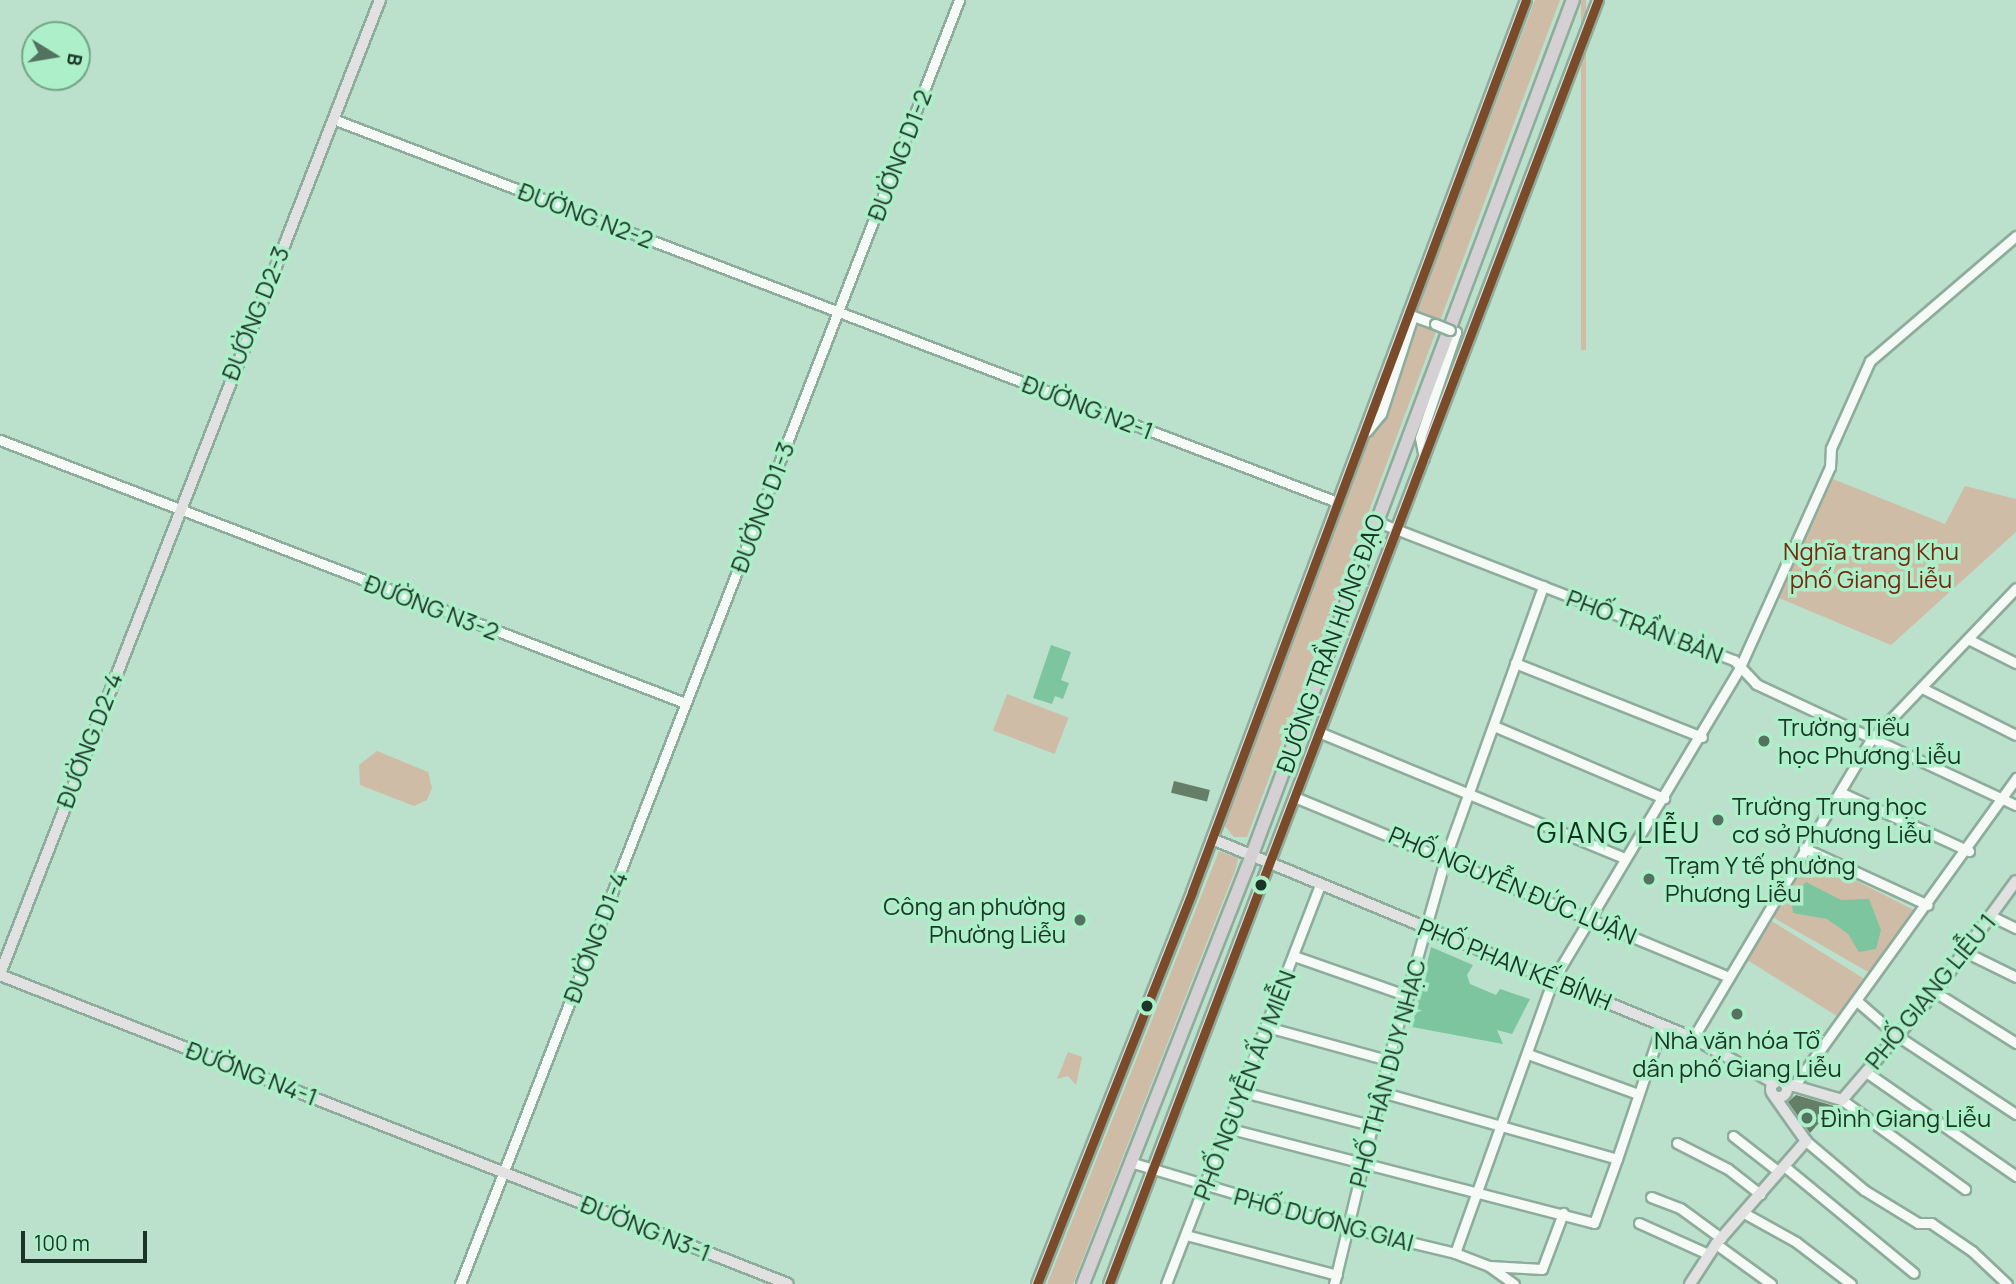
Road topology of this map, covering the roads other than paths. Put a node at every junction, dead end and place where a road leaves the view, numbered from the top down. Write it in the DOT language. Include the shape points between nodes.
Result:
graph roads {
  1 [pos="380,0"];
  2 [pos="959,0"];
  3 [pos="1526,0"];
  4 [pos="1573,0"];
  5 [pos="1598,0"];
  6 [pos="333,119"];
  7 [pos="2016,236"];
  8 [pos="839,310"];
  9 [pos="1363,434"];
  10 [pos="0,440"];
  11 [pos="1424,459"];
  12 [pos="1337,502"];
  13 [pos="180,508"];
  14 [pos="1375,522"];
  15 [pos="1396,529"];
  16 [pos="1543,586"];
  17 [pos="2016,588"];
  18 [pos="1968,639"];
  19 [pos="1516,663"];
  20 [pos="2016,663"];
  21 [pos="1740,667"];
  22 [pos="1922,688"];
  23 [pos="685,703"];
  24 [pos="1494,726"];
  25 [pos="1321,733"];
  26 [pos="2016,735"];
  27 [pos="1702,737"];
  28 [pos="1870,741"];
  29 [pos="2016,778"];
  30 [pos="1840,792"];
  31 [pos="1469,793"];
  32 [pos="1297,798"];
  33 [pos="1664,798"];
  34 [pos="2003,800"];
  35 [pos="2016,805"];
  36 [pos="1212,839"];
  37 [pos="1804,848"];
  38 [pos="1969,851"];
  39 [pos="1251,855"];
  40 [pos="1447,856"];
  41 [pos="1624,858"];
  42 [pos="1273,866"];
  43 [pos="2016,881"];
  44 [pos="1320,884"];
  45 [pos="1928,905"];
  46 [pos="1587,916"];
  47 [pos="1991,916"];
  48 [pos="1426,927"];
  49 [pos="2016,928"];
  50 [pos="1963,951"];
  51 [pos="1294,956"];
  52 [pos="0,974"];
  53 [pos="1726,976"];
  54 [pos="2016,977"];
  55 [pos="1553,980"];
  56 [pos="1935,992"];
  57 [pos="1408,996"];
  58 [pos="1857,1001"];
  59 [pos="1662,1025"];
  60 [pos="1267,1027"];
  61 [pos="1896,1035"];
  62 [pos="1693,1038"];
  63 [pos="2016,1043"];
  64 [pos="1528,1054"];
  65 [pos="1388,1060"];
  66 [pos="1866,1072"];
  67 [pos="1784,1084"];
  68 [pos="1243,1092"];
  69 [pos="1381,1092"];
  70 [pos="1638,1094"];
  71 [pos="1842,1100"];
  72 [pos="2016,1114"];
  73 [pos="1502,1124"];
  74 [pos="1374,1126"];
  75 [pos="1227,1128"];
  76 [pos="1733,1136"];
  77 [pos="1806,1141"];
  78 [pos="1678,1143"];
  79 [pos="1617,1159"];
  80 [pos="1364,1161"];
  81 [pos="1130,1162"];
  82 [pos="1782,1169"];
  83 [pos="504,1171"];
  84 [pos="1154,1171"];
  85 [pos="2016,1176"];
  86 [pos="1205,1187"];
  87 [pos="1965,1189"];
  88 [pos="1477,1190"];
  89 [pos="1760,1194"];
  90 [pos="1651,1197"];
  91 [pos="1563,1213"];
  92 [pos="1744,1213"];
  93 [pos="1639,1223"];
  94 [pos="1346,1227"];
  95 [pos="1186,1235"];
  96 [pos="1719,1241"];
  97 [pos="1455,1253"];
  98 [pos="1708,1254"];
  99 [pos="1489,1266"];
  100 [pos="1914,1273"];
  101 [pos="1335,1280"];
  102 [pos="1694,1283"];
  103 [pos="460,1284"];
  104 [pos="788,1284"];
  105 [pos="1037,1284"];
  106 [pos="1083,1284"];
  107 [pos="1110,1284"];
  108 [pos="1166,1284"];
  109 [pos="1514,1284"];
  110 [pos="1772,1284"];
  111 [pos="1851,1284"];
  112 [pos="2007,1284"];
  1 -- 6 [label="main road, ĐƯỜNG D2-3"];
  2 -- 8 [label="street, ĐƯỜNG D1-2"];
  3 -- 9 [label="main road, ĐƯỜNG TRẦN HƯNG ĐẠO"];
  4 -- 14 [label="highway, ĐƯỜNG TRẦN HƯNG ĐẠO"];
  5 -- 11 [label="main road, ĐƯỜNG TRẦN HƯNG ĐẠO"];
  6 -- 8 [label="street, ĐƯỜNG N2-2"];
  6 -- 13 [label="main road, ĐƯỜNG D2-3"];
  7 -- 21 [label="street" via="1870,361 1831,447 1830,467"];
  8 -- 12 [label="street, ĐƯỜNG N2-1"];
  8 -- 23 [label="street, ĐƯỜNG D1-3"];
  9 -- 11 [label="street, bridge" via="1381,414 1413,316 1456,332 1420,438"];
  9 -- 12 [label="main road, ĐƯỜNG TRẦN HƯNG ĐẠO"];
  10 -- 13 [label="street, ĐƯỜNG N3-2"];
  11 -- 15 [label="main road, ĐƯỜNG TRẦN HƯNG ĐẠO"];
  12 -- 36 [label="main road, ĐƯỜNG TRẦN HƯNG ĐẠO"];
  13 -- 23 [label="street, ĐƯỜNG N3-2"];
  13 -- 52 [label="main road, ĐƯỜNG D2-4"];
  14 -- 15 [label="street, PHỐ TRẦN BÀN"];
  14 -- 39 [label="highway, ĐƯỜNG TRẦN HƯNG ĐẠO"];
  15 -- 16 [label="street, PHỐ TRẦN BÀN"];
  15 -- 25 [label="main road, ĐƯỜNG TRẦN HƯNG ĐẠO"];
  16 -- 19 [label="street, PHỐ THÂN DUY NHẠC"];
  16 -- 21 [label="street, PHỐ TRẦN BÀN"];
  17 -- 18 [label="street"];
  18 -- 20 [label="street"];
  18 -- 22 [label="street"];
  19 -- 24 [label="street, PHỐ THÂN DUY NHẠC"];
  19 -- 27 [label="street"];
  21 -- 27 [label="street"];
  21 -- 28 [label="street, PHỐ TRẦN BÀN" via="1756,684"];
  22 -- 26 [label="street"];
  22 -- 28 [label="street"];
  23 -- 83 [label="street, ĐƯỜNG D1-4"];
  24 -- 31 [label="street, PHỐ THÂN DUY NHẠC"];
  24 -- 33 [label="street"];
  25 -- 31 [label="street"];
  25 -- 32 [label="main road, ĐƯỜNG TRẦN HƯNG ĐẠO"];
  27 -- 33 [label="street"];
  28 -- 30 [label="street"];
  28 -- 34 [label="street, PHỐ TRẦN BÀN"];
  29 -- 34 [label="street"];
  30 -- 37 [label="street"];
  30 -- 38 [label="street"];
  31 -- 40 [label="street, PHỐ THÂN DUY NHẠC"];
  31 -- 41 [label="street"];
  32 -- 40 [label="street, PHỐ NGUYỄN ĐỨC LUẬN"];
  32 -- 42 [label="main road, ĐƯỜNG TRẦN HƯNG ĐẠO"];
  33 -- 41 [label="street"];
  34 -- 35 [label="street, PHỐ TRẦN BÀN"];
  34 -- 38 [label="street"];
  36 -- 39 [label="main road, PHỐ PHAN KẾ BÍNH"];
  36 -- 105 [label="main road, ĐƯỜNG TRẦN HƯNG ĐẠO"];
  37 -- 45 [label="street"];
  37 -- 53 [label="street"];
  38 -- 45 [label="street"];
  39 -- 42 [label="main road, PHỐ PHAN KẾ BÍNH"];
  39 -- 81 [label="highway, ĐƯỜNG TRẦN HƯNG ĐẠO"];
  40 -- 46 [label="street, PHỐ NGUYỄN ĐỨC LUẬN"];
  40 -- 48 [label="street, PHỐ THÂN DUY NHẠC"];
  41 -- 46 [label="street"];
  42 -- 44 [label="main road, PHỐ PHAN KẾ BÍNH"];
  42 -- 84 [label="main road, ĐƯỜNG TRẦN HƯNG ĐẠO"];
  43 -- 47 [label="main road, PHỐ GIANG LIỄU 1"];
  44 -- 48 [label="main road, PHỐ PHAN KẾ BÍNH"];
  44 -- 51 [label="street, PHỐ NGUYỄN ẤU MIỄN"];
  45 -- 58 [label="street"];
  46 -- 53 [label="street, PHỐ NGUYỄN ĐỨC LUẬN"];
  46 -- 55 [label="street"];
  47 -- 49 [label="street"];
  47 -- 50 [label="main road, PHỐ GIANG LIỄU 1"];
  48 -- 55 [label="main road, PHỐ PHAN KẾ BÍNH"];
  48 -- 57 [label="street, PHỐ THÂN DUY NHẠC"];
  50 -- 54 [label="street"];
  50 -- 56 [label="main road, PHỐ GIANG LIỄU 1"];
  51 -- 57 [label="street"];
  51 -- 60 [label="street, PHỐ NGUYỄN ẤU MIỄN"];
  52 -- 83 [label="main road, ĐƯỜNG N4-1"];
  53 -- 62 [label="street"];
  55 -- 59 [label="main road, PHỐ PHAN KẾ BÍNH"];
  55 -- 64 [label="street"];
  56 -- 61 [label="main road, PHỐ GIANG LIỄU 1"];
  56 -- 63 [label="street"];
  57 -- 65 [label="street, PHỐ THÂN DUY NHẠC"];
  58 -- 61 [label="street"];
  58 -- 67 [label="street"];
  59 -- 62 [label="main road, PHỐ PHAN KẾ BÍNH"];
  59 -- 70 [label="street"];
  60 -- 65 [label="street"];
  60 -- 68 [label="street, PHỐ NGUYỄN ẤU MIỄN"];
  61 -- 66 [label="main road, PHỐ GIANG LIỄU 1"];
  61 -- 72 [label="street"];
  62 -- 67 [label="main road, PHỐ PHAN KẾ BÍNH"];
  64 -- 70 [label="street"];
  64 -- 73 [label="street"];
  65 -- 69 [label="street, PHỐ THÂN DUY NHẠC"];
  66 -- 71 [label="main road, PHỐ GIANG LIỄU 1"];
  66 -- 85 [label="street"];
  67 -- 71 [label="main road, PHỐ PHAN KẾ BÍNH"];
  67 -- 77 [label="main road" via="1774,1096"];
  68 -- 74 [label="street"];
  68 -- 75 [label="street, PHỐ NGUYỄN ẤU MIỄN"];
  69 -- 73 [label="street"];
  69 -- 74 [label="street, PHỐ THÂN DUY NHẠC"];
  70 -- 79 [label="street"];
  71 -- 87 [label="street"];
  73 -- 79 [label="street"];
  73 -- 88 [label="street"];
  74 -- 80 [label="street, PHỐ THÂN DUY NHẠC"];
  75 -- 80 [label="street"];
  75 -- 86 [label="street, PHỐ NGUYỄN ẤU MIỄN"];
  76 -- 82 [label="street"];
  77 -- 82 [label="main road"];
  77 -- 112 [label="street" via="1864,1190 1918,1223 1931,1223 1972,1251"];
  78 -- 89 [label="street" via="1728,1169"];
  79 -- 91 [label="street" via="1594,1223"];
  80 -- 88 [label="street"];
  80 -- 94 [label="street, PHỐ THÂN DUY NHẠC"];
  81 -- 84 [label="street, PHỐ DƯƠNG GIAI"];
  81 -- 106 [label="highway, ĐƯỜNG TRẦN HƯNG ĐẠO"];
  82 -- 89 [label="main road"];
  82 -- 100 [label="street"];
  83 -- 103 [label="street, ĐƯỜNG D1-4"];
  83 -- 104 [label="main road, ĐƯỜNG N3-1"];
  84 -- 86 [label="street, PHỐ DƯƠNG GIAI"];
  84 -- 107 [label="main road, ĐƯỜNG TRẦN HƯNG ĐẠO"];
  86 -- 94 [label="street, PHỐ DƯƠNG GIAI"];
  86 -- 95 [label="street, PHỐ NGUYỄN ẤU MIỄN"];
  88 -- 91 [label="street"];
  88 -- 97 [label="street"];
  89 -- 92 [label="main road"];
  90 -- 96 [label="street" via="1680,1208"];
  91 -- 99 [label="street" via="1542,1269"];
  92 -- 96 [label="main road"];
  92 -- 111 [label="street"];
  93 -- 98 [label="street"];
  94 -- 97 [label="street, PHỐ DƯƠNG GIAI"];
  94 -- 101 [label="street, PHỐ THÂN DUY NHẠC"];
  95 -- 101 [label="street"];
  95 -- 108 [label="street, PHỐ NGUYỄN ẤU MIỄN"];
  96 -- 98 [label="main road"];
  96 -- 110 [label="street"];
  97 -- 99 [label="street, PHỐ DƯƠNG GIAI"];
  98 -- 102 [label="main road"];
  99 -- 109 [label="street, PHỐ DƯƠNG GIAI"];
}
